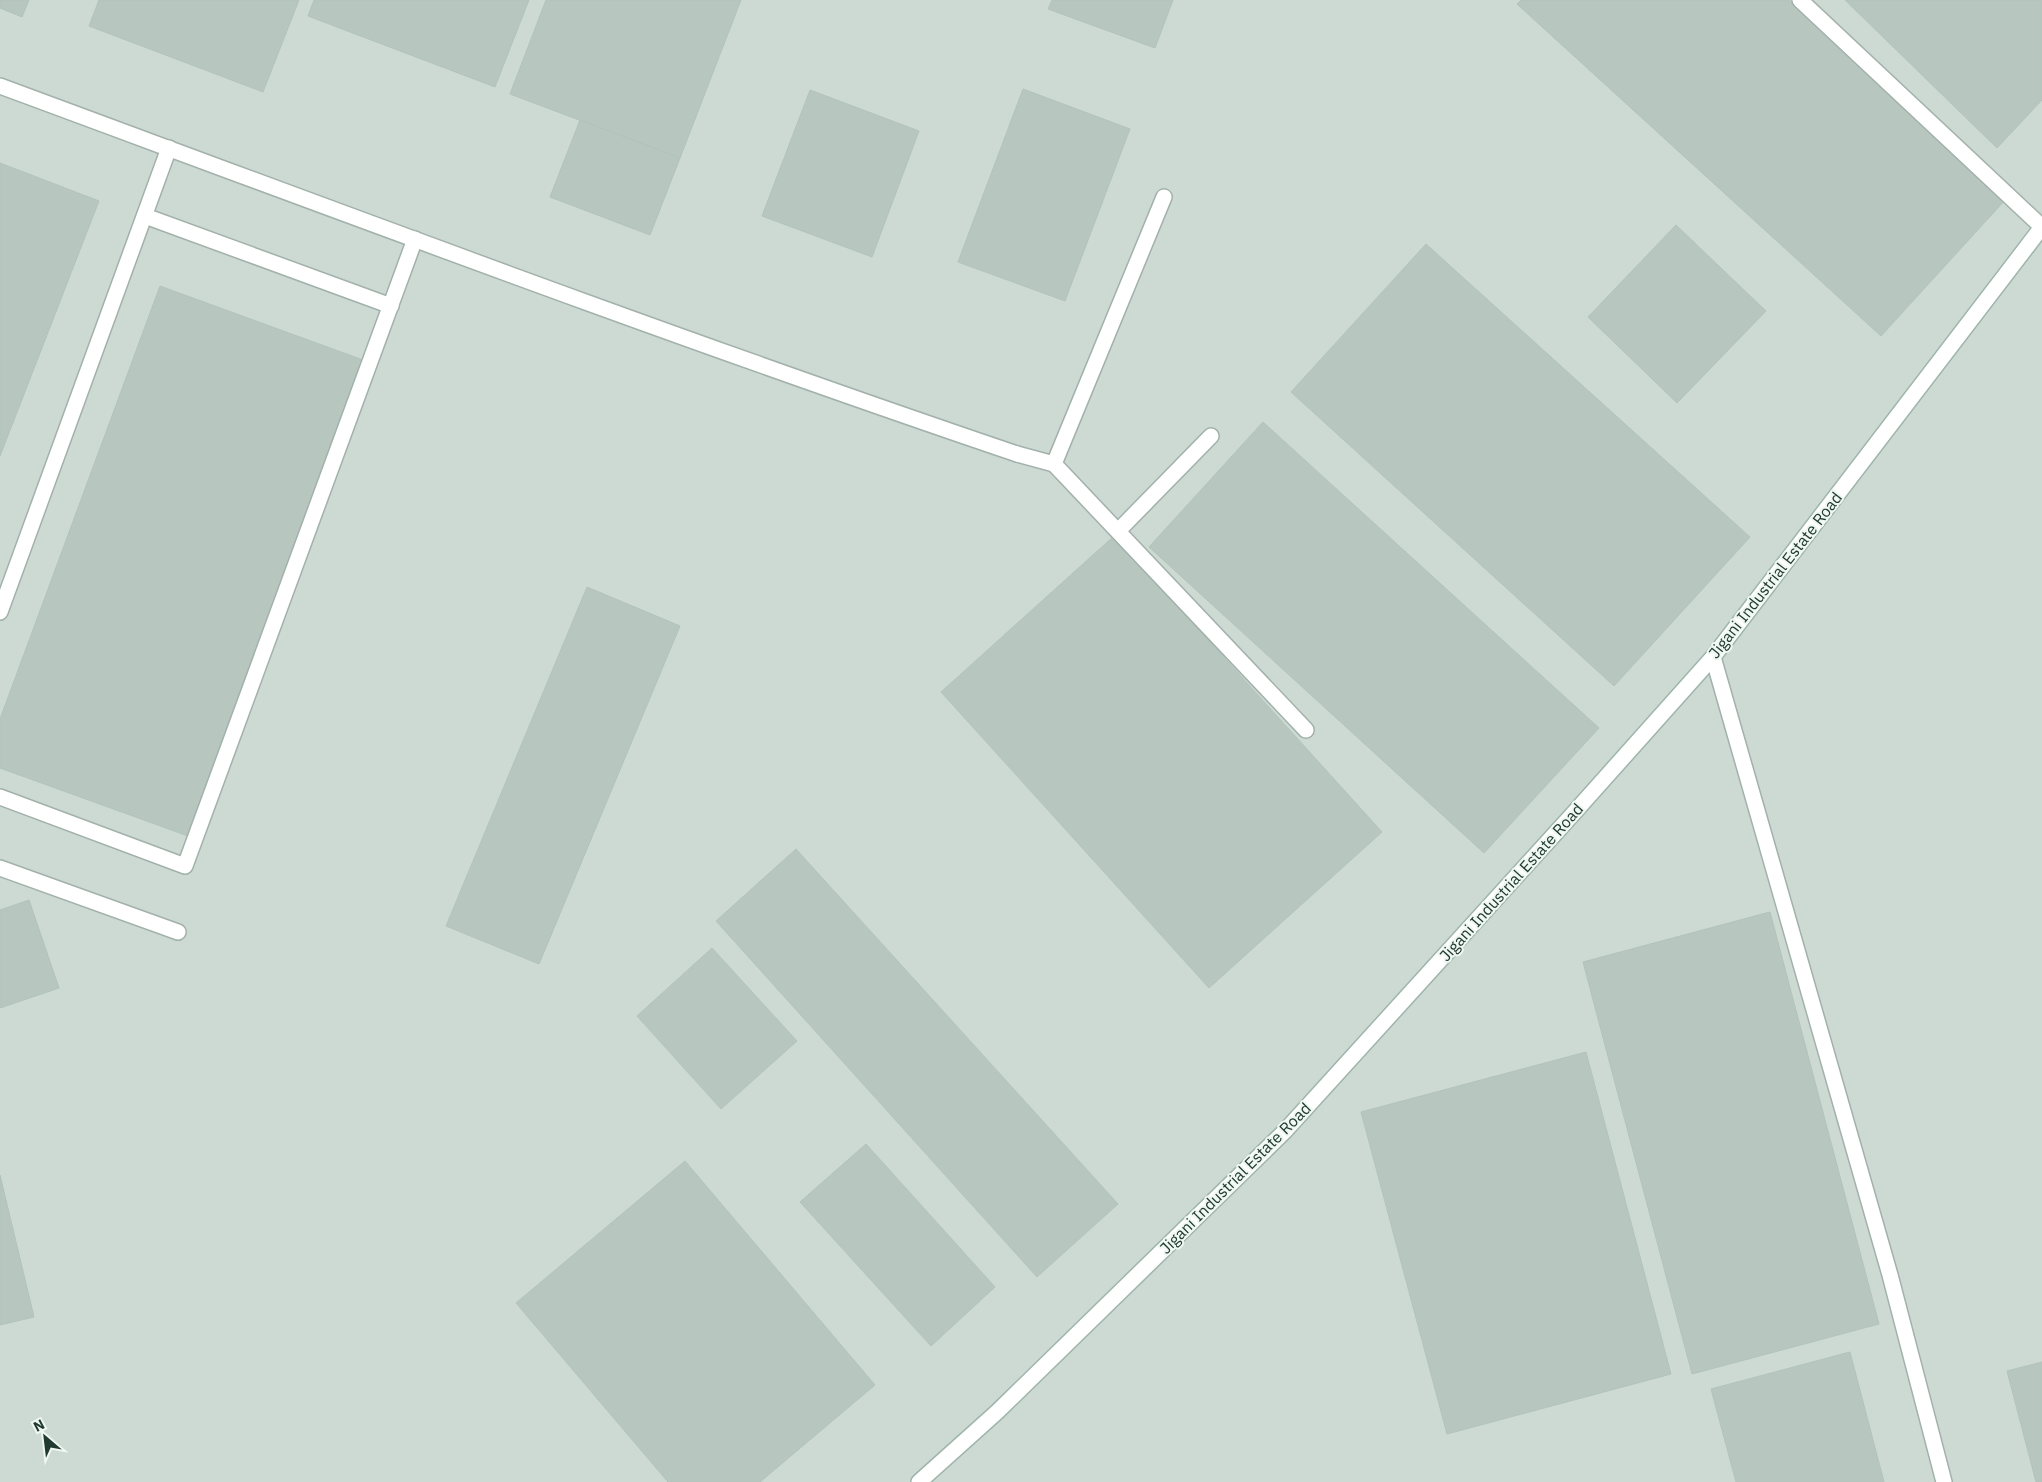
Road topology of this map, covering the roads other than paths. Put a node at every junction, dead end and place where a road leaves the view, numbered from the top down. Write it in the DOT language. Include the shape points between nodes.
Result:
graph roads {
  1 [pos="1800,0"];
  2 [pos="0,86"];
  3 [pos="169,148"];
  4 [pos="1164,198"];
  5 [pos="145,216"];
  6 [pos="2042,227"];
  7 [pos="415,239"];
  8 [pos="390,306"];
  9 [pos="1211,436"];
  10 [pos="1054,464"];
  11 [pos="1118,531"];
  12 [pos="0,612"];
  13 [pos="1713,657"];
  14 [pos="1306,730"];
  15 [pos="0,797"];
  16 [pos="0,868"];
  17 [pos="178,932"];
  18 [pos="919,1482"];
  19 [pos="1944,1482"];
  1 -- 6 [label="street"];
  2 -- 3 [label="street"];
  3 -- 5 [label="street"];
  3 -- 7 [label="street"];
  4 -- 10 [label="street"];
  5 -- 8 [label="street"];
  5 -- 12 [label="street"];
  6 -- 13 [label="street, Jigani Industrial Estate Road"];
  7 -- 8 [label="street"];
  7 -- 10 [label="street" via="833,392"];
  8 -- 15 [label="street" via="185,866"];
  9 -- 11 [label="street"];
  10 -- 11 [label="street"];
  11 -- 14 [label="street"];
  13 -- 18 [label="street, Jigani Industrial Estate Road" via="1285,1131 997,1412"];
  13 -- 19 [label="street" via="1890,1275"];
  16 -- 17 [label="street"];
}
